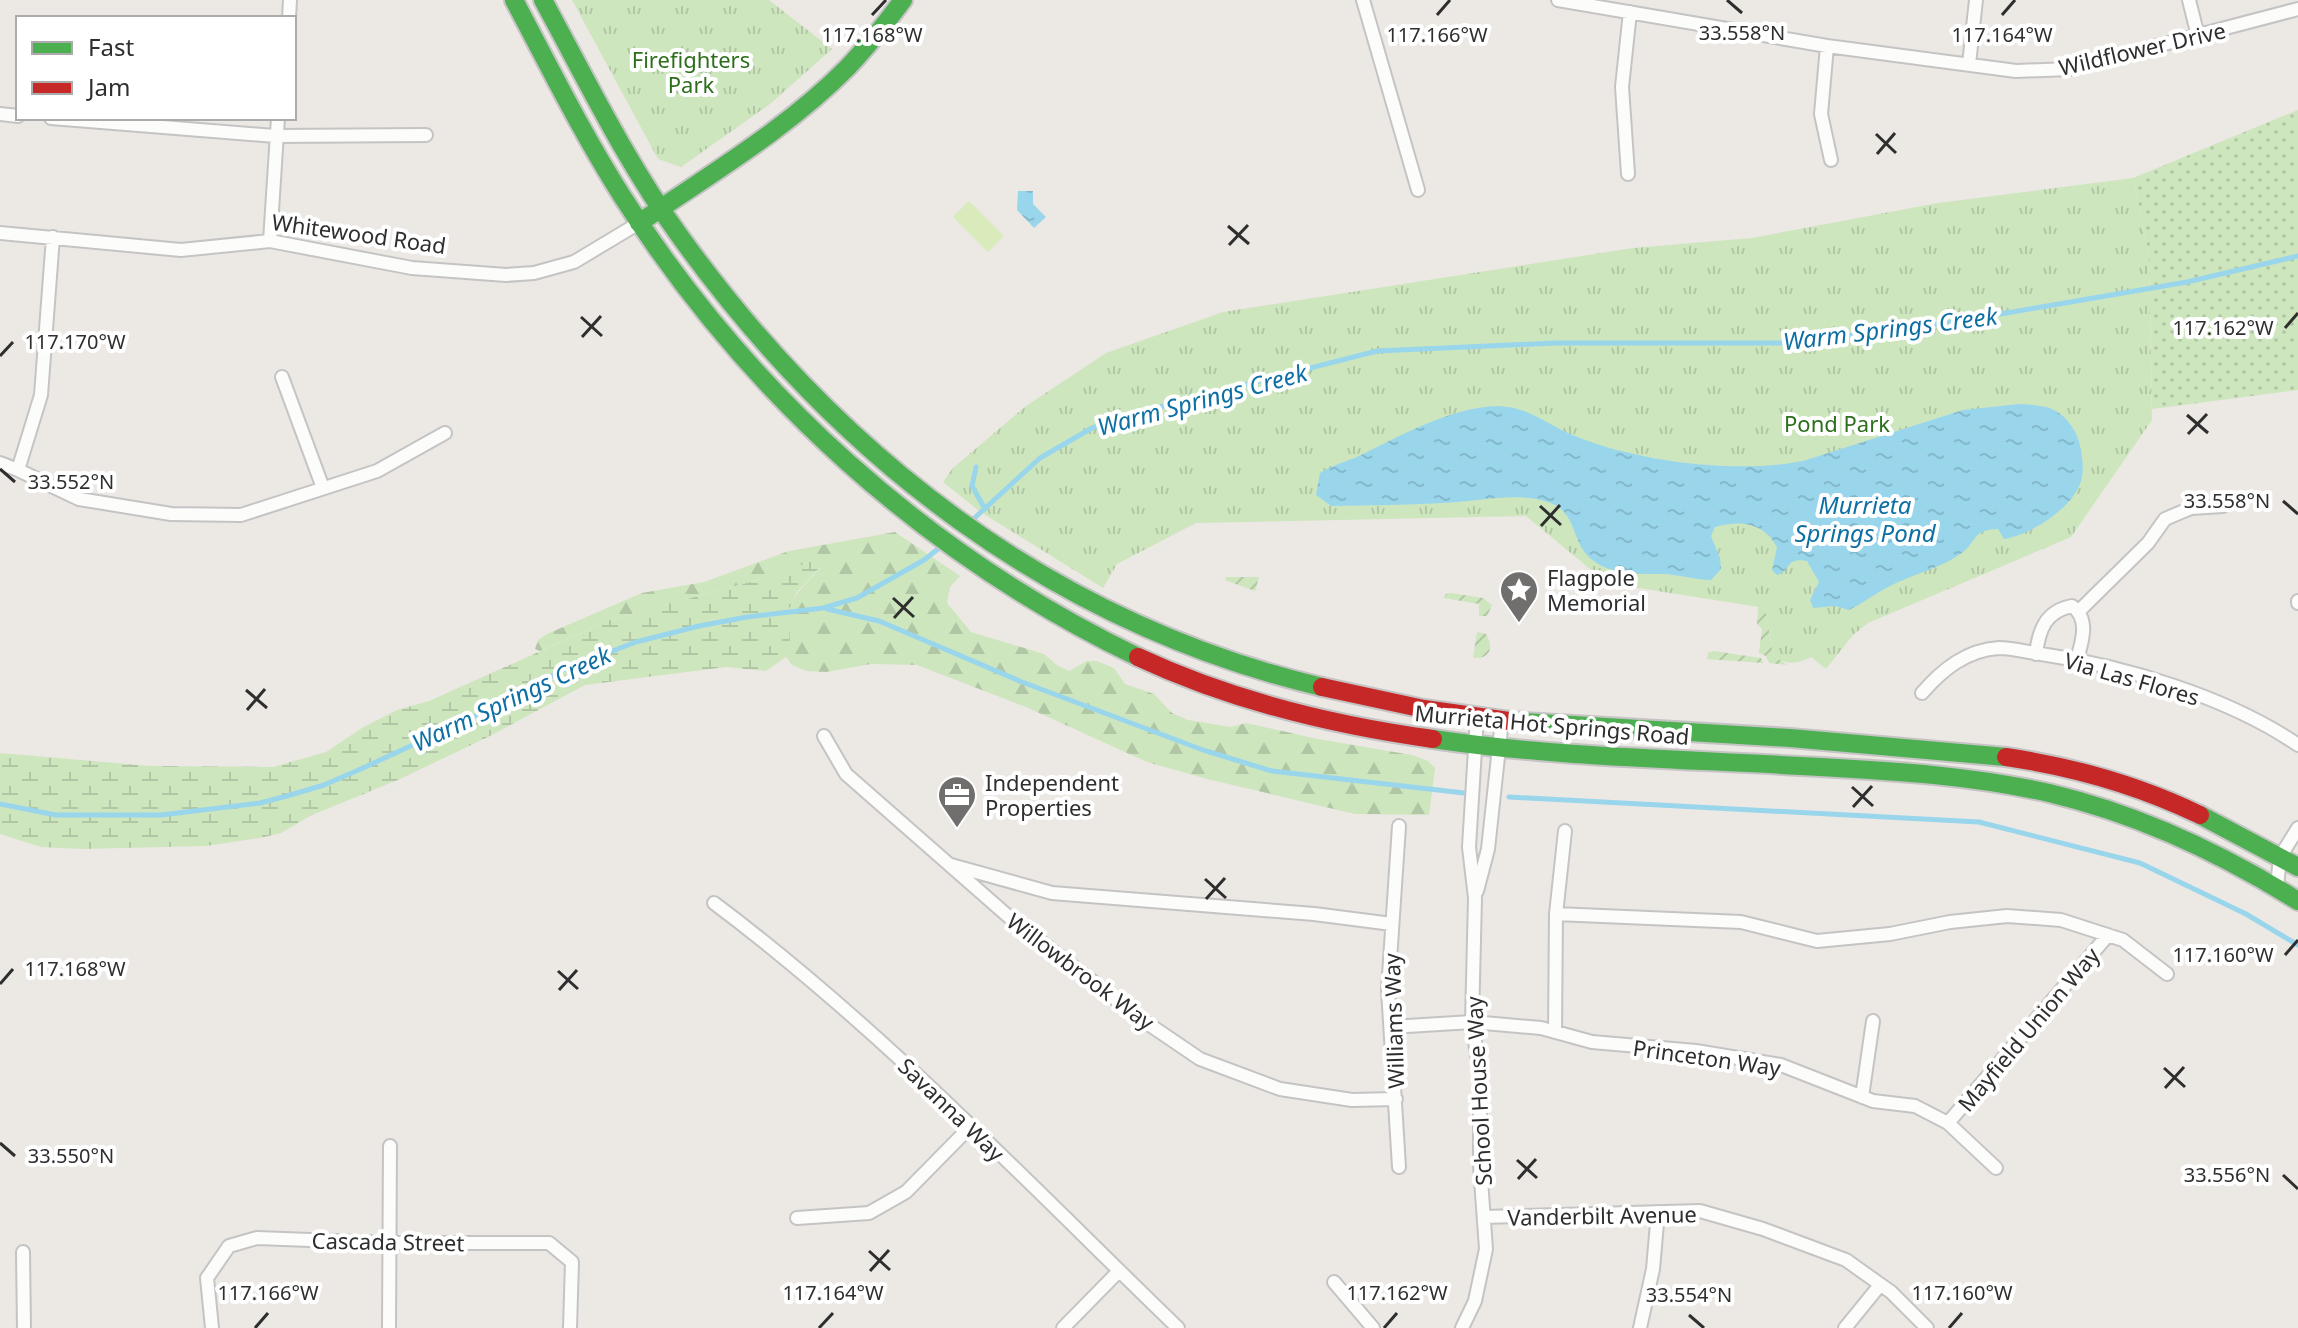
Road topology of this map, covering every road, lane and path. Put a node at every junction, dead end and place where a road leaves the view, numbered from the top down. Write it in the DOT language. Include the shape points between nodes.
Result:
graph roads {
  1 [pos="514,0"];
  2 [pos="543,0"];
  3 [pos="903,0"];
  4 [pos="1363,0"];
  5 [pos="1558,0"];
  6 [pos="1976,0"];
  7 [pos="2189,0"];
  8 [pos="2298,9"];
  9 [pos="1630,12"];
  10 [pos="2198,36"];
  11 [pos="1827,46"];
  12 [pos="1969,64"];
  13 [pos="76,120"];
  14 [pos="278,120"];
  15 [pos="426,135"];
  16 [pos="275,136"];
  17 [pos="1831,160"];
  18 [pos="1628,174"];
  19 [pos="1418,190"];
  20 [pos="661,208"];
  21 [pos="639,223"];
  22 [pos="0,233"];
  23 [pos="53,237"];
  24 [pos="270,241"];
  25 [pos="282,377"];
  26 [pos="445,433"];
  27 [pos="0,463"];
  28 [pos="18,470"];
  29 [pos="323,488"];
  30 [pos="2223,506"];
  31 [pos="2079,611"];
  32 [pos="2036,654"];
  33 [pos="2077,659"];
  34 [pos="1922,693"];
  35 [pos="1477,717"];
  36 [pos="1502,720"];
  37 [pos="824,736"];
  38 [pos="1475,745"];
  39 [pos="2298,745"];
  40 [pos="1499,748"];
  41 [pos="1399,826"];
  42 [pos="2298,828"];
  43 [pos="1565,831"];
  44 [pos="2293,863"];
  45 [pos="948,864"];
  46 [pos="2277,887"];
  47 [pos="1475,898"];
  48 [pos="2298,901"];
  49 [pos="714,903"];
  50 [pos="1556,914"];
  51 [pos="1392,924"];
  52 [pos="2108,935"];
  53 [pos="2167,974"];
  54 [pos="1873,1021"];
  55 [pos="1472,1022"];
  56 [pos="1391,1027"];
  57 [pos="1555,1032"];
  58 [pos="1862,1097"];
  59 [pos="1396,1099"];
  60 [pos="1948,1123"];
  61 [pos="970,1127"];
  62 [pos="390,1146"];
  63 [pos="1399,1167"];
  64 [pos="1996,1168"];
  65 [pos="1658,1212"];
  66 [pos="1484,1217"];
  67 [pos="797,1218"];
  68 [pos="389,1243"];
  69 [pos="23,1252"];
  70 [pos="1119,1271"];
  71 [pos="1334,1282"];
  72 [pos="1880,1285"];
  73 [pos="24,1328"];
  74 [pos="212,1328"];
  75 [pos="389,1328"];
  76 [pos="570,1328"];
  77 [pos="1063,1328"];
  78 [pos="1178,1328"];
  79 [pos="1373,1328"];
  80 [pos="1462,1328"];
  81 [pos="1640,1328"];
  82 [pos="1845,1328"];
  83 [pos="1927,1328"];
  1 -- 21 [label="main road, Murrieta Hot Springs Road"];
  2 -- 20 [label="main road, Murrieta Hot Springs Road"];
  3 -- 20 [label="main road, Whitewood Road" via="815,99"];
  4 -- 19 [label="street"];
  5 -- 9 [label="street, Wildflower Drive"];
  6 -- 12 [label="street"];
  7 -- 10 [label="street"];
  8 -- 10 [label="street, Wildflower Drive"];
  9 -- 11 [label="street, Wildflower Drive"];
  9 -- 18 [label="street" via="1622,87"];
  10 -- 12 [label="street, Wildflower Drive" via="2069,69 2016,71"];
  11 -- 12 [label="street, Wildflower Drive"];
  11 -- 17 [label="street" via="1821,114"];
  13 -- 16 [label="street"];
  14 -- 16 [label="street"];
  15 -- 16 [label="street"];
  16 -- 24 [label="street"];
  20 -- 21 [label="main road, Whitewood Road"];
  20 -- 35 [label="main road, Murrieta Hot Springs Road" via="716,284 797,376 876,455 991,544 1061,587 1173,641 1287,680"];
  21 -- 24 [label="street, Whitewood Road" via="574,262 506,275 412,268"];
  21 -- 38 [label="main road, Murrieta Hot Springs Road" via="775,393 837,455 883,496 969,558 1073,624 1200,683 1282,709 1366,729"];
  22 -- 23 [label="street, Whitewood Road"];
  23 -- 24 [label="street, Whitewood Road" via="181,250"];
  23 -- 28 [label="street" via="41,395"];
  25 -- 29 [label="street"];
  26 -- 29 [label="street" via="377,471"];
  27 -- 28 [label="street"];
  28 -- 29 [label="street" via="79,499 171,514 241,515"];
  30 -- 31 [label="street" via="2191,508 2165,519"];
  31 -- 32 [label="street" via="2072,606 2050,615"];
  31 -- 33 [label="street" via="2083,624"];
  32 -- 33 [label="street, Via Las Flores"];
  32 -- 34 [label="street, Via Las Flores" via="1999,648 1978,653 1940,672"];
  33 -- 39 [label="street, Via Las Flores" via="2213,701"];
  35 -- 36 [label="main road, Murrieta Hot Springs Road"];
  35 -- 38 [label="street, School House Way"];
  36 -- 40 [label="street, School House Way"];
  36 -- 44 [label="main road, Murrieta Hot Springs Road" via="2018,757 2111,779 2169,801"];
  37 -- 45 [label="street, Willowbrook Way" via="846,774"];
  38 -- 40 [label="main road, Murrieta Hot Springs Road"];
  38 -- 47 [label="street, School House Way" via="1469,847"];
  40 -- 46 [label="main road, Murrieta Hot Springs Road" via="1885,772 2013,786 2120,813"];
  40 -- 47 [label="street, School House Way" via="1488,849"];
  41 -- 51 [label="street, Williams Way"];
  42 -- 44 [label="street"];
  43 -- 50 [label="street"];
  44 -- 46 [label="street"];
  45 -- 51 [label="street" via="1052,893"];
  45 -- 59 [label="street, Willowbrook Way" via="1009,917 1200,1059 1280,1089 1352,1100"];
  46 -- 48 [label="main road, Murrieta Hot Springs Road"];
  47 -- 55 [label="street, School House Way"];
  49 -- 61 [label="street, Savanna Way" via="773,947"];
  50 -- 52 [label="street" via="1741,922 1817,941 2007,916 2061,920"];
  50 -- 57 [label="street"];
  51 -- 56 [label="street, Williams Way"];
  52 -- 53 [label="street" via="2123,940"];
  52 -- 60 [label="street, Mayfield Union Way"];
  54 -- 58 [label="street"];
  55 -- 56 [label="street, Princeton Way"];
  55 -- 57 [label="street, Princeton Way"];
  55 -- 66 [label="street, School House Way" via="1480,1074"];
  56 -- 59 [label="street, Williams Way"];
  57 -- 58 [label="street, Princeton Way" via="1592,1042 1781,1065"];
  58 -- 60 [label="street, Princeton Way" via="1915,1106"];
  59 -- 63 [label="street, Williams Way"];
  60 -- 64 [label="street, Princeton Way"];
  61 -- 67 [label="street" via="906,1192 869,1213"];
  61 -- 70 [label="street, Savanna Way"];
  62 -- 68 [label="street"];
  65 -- 66 [label="street, Vanderbilt Avenue"];
  65 -- 72 [label="street, Vanderbilt Avenue" via="1700,1211 1763,1229 1846,1260"];
  65 -- 81 [label="street"];
  66 -- 80 [label="street, School House Way" via="1486,1249 1475,1301"];
  68 -- 74 [label="street, Cascada Street" via="257,1238 229,1246 207,1278"];
  68 -- 75 [label="street"];
  68 -- 76 [label="street, Cascada Street" via="549,1243 572,1262"];
  69 -- 73 [label="street"];
  70 -- 77 [label="street"];
  70 -- 78 [label="street, Savanna Way"];
  71 -- 79 [label="street"];
  72 -- 82 [label="street"];
  72 -- 83 [label="street, Vanderbilt Avenue"];
}
